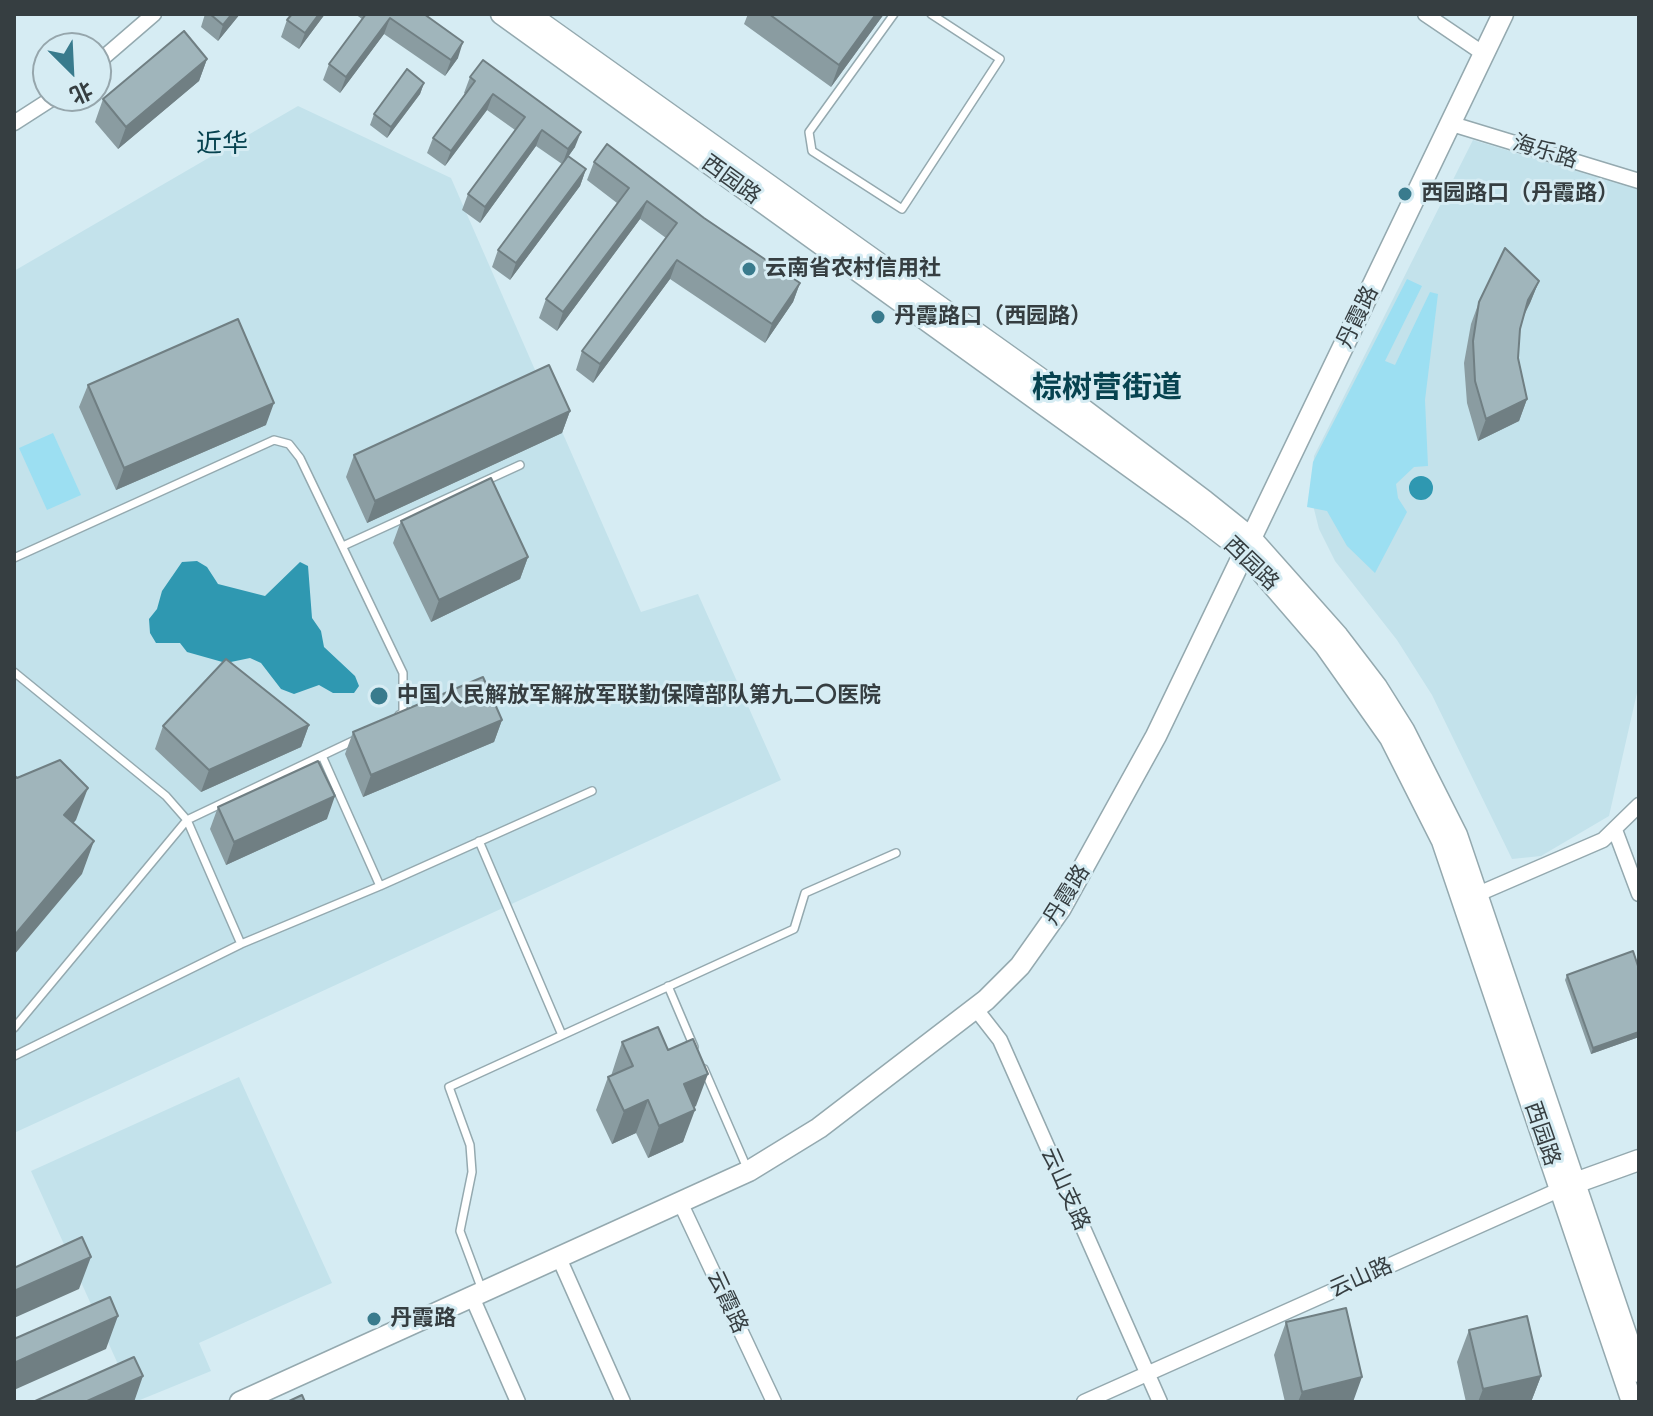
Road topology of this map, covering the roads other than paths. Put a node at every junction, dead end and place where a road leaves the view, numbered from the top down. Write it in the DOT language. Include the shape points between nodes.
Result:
graph roads {
  1 [pos="154,14"];
  2 [pos="501,14"];
  3 [pos="529,14"];
  4 [pos="894,14"];
  5 [pos="931,14"];
  6 [pos="1425,14"];
  7 [pos="1503,14"];
  8 [pos="112,50"];
  9 [pos="1484,54"];
  10 [pos="32,111"];
  11 [pos="14,123"];
  12 [pos="1452,124"];
  13 [pos="1639,181"];
  14 [pos="520,465"];
  15 [pos="1247,544"];
  16 [pos="343,546"];
  17 [pos="14,558"];
  18 [pos="14,672"];
  19 [pos="390,721"];
  20 [pos="363,736"];
  21 [pos="323,758"];
  22 [pos="592,791"];
  23 [pos="1639,805"];
  24 [pos="187,820"];
  25 [pos="1615,830"];
  26 [pos="479,841"];
  27 [pos="896,853"];
  28 [pos="380,886"];
  29 [pos="1478,894"];
  30 [pos="1639,894"];
  31 [pos="241,944"];
  32 [pos="668,986"];
  33 [pos="975,1008"];
  34 [pos="14,1028"];
  35 [pos="562,1035"];
  36 [pos="14,1056"];
  37 [pos="1639,1160"];
  38 [pos="749,1171"];
  39 [pos="1568,1186"];
  40 [pos="680,1202"];
  41 [pos="559,1258"];
  42 [pos="477,1294"];
  43 [pos="1639,1372"];
  44 [pos="1148,1374"];
  45 [pos="240,1402"];
  46 [pos="518,1402"];
  47 [pos="623,1402"];
  48 [pos="774,1402"];
  49 [pos="1084,1402"];
  50 [pos="1160,1402"];
  51 [pos="1632,1402"];
  1 -- 8 [label="street"];
  2 -- 15 [label="main road, 西园路"];
  3 -- 15 [label="main road, 西园路" via="1075,403"];
  4 -- 5 [label="lane" via="809,132 812,151 902,209 1000,59"];
  6 -- 9 [label="street"];
  7 -- 9 [label="main road, 丹霞路"];
  9 -- 12 [label="main road, 丹霞路"];
  10 -- 11 [label="street"];
  12 -- 13 [label="street, 海乐路"];
  12 -- 15 [label="main road, 丹霞路"];
  14 -- 16 [label="lane"];
  15 -- 29 [label="main road, 西园路" via="1298,588 1377,687 1431,780"];
  15 -- 33 [label="main road, 丹霞路" via="1156,736 1077,881 1020,966"];
  15 -- 39 [label="main road, 西园路" via="1364,696 1417,788 1442,841"];
  16 -- 17 [label="lane" via="300,458 289,444 274,440"];
  16 -- 19 [label="lane" via="403,673 403,713"];
  18 -- 24 [label="lane" via="166,796"];
  20 -- 21 [label="lane"];
  21 -- 24 [label="lane"];
  21 -- 28 [label="lane"];
  22 -- 26 [label="lane"];
  23 -- 25 [label="street"];
  24 -- 31 [label="lane"];
  24 -- 34 [label="lane"];
  25 -- 29 [label="street"];
  25 -- 30 [label="street"];
  26 -- 28 [label="lane"];
  26 -- 35 [label="lane"];
  27 -- 32 [label="lane" via="805,893 794,929"];
  28 -- 31 [label="lane"];
  29 -- 39 [label="main road, 西园路"];
  31 -- 36 [label="lane"];
  32 -- 35 [label="lane"];
  32 -- 38 [label="lane"];
  33 -- 38 [label="main road, 丹霞路" via="819,1128"];
  33 -- 44 [label="street, 云山支路" via="1000,1040"];
  35 -- 42 [label="lane" via="449,1087 470,1145 472,1172 460,1231"];
  37 -- 39 [label="main road, 云山路"];
  38 -- 40 [label="main road, 丹霞路"];
  39 -- 43 [label="main road, 西园路"];
  39 -- 44 [label="street, 云山路"];
  39 -- 51 [label="main road, 西园路"];
  40 -- 41 [label="main road, 丹霞路"];
  40 -- 48 [label="street, 云霞路"];
  41 -- 42 [label="main road, 丹霞路"];
  41 -- 47 [label="street"];
  42 -- 45 [label="main road, 丹霞路"];
  42 -- 46 [label="street"];
  44 -- 49 [label="street, 云山路"];
  44 -- 50 [label="street, 云山支路"];
}
